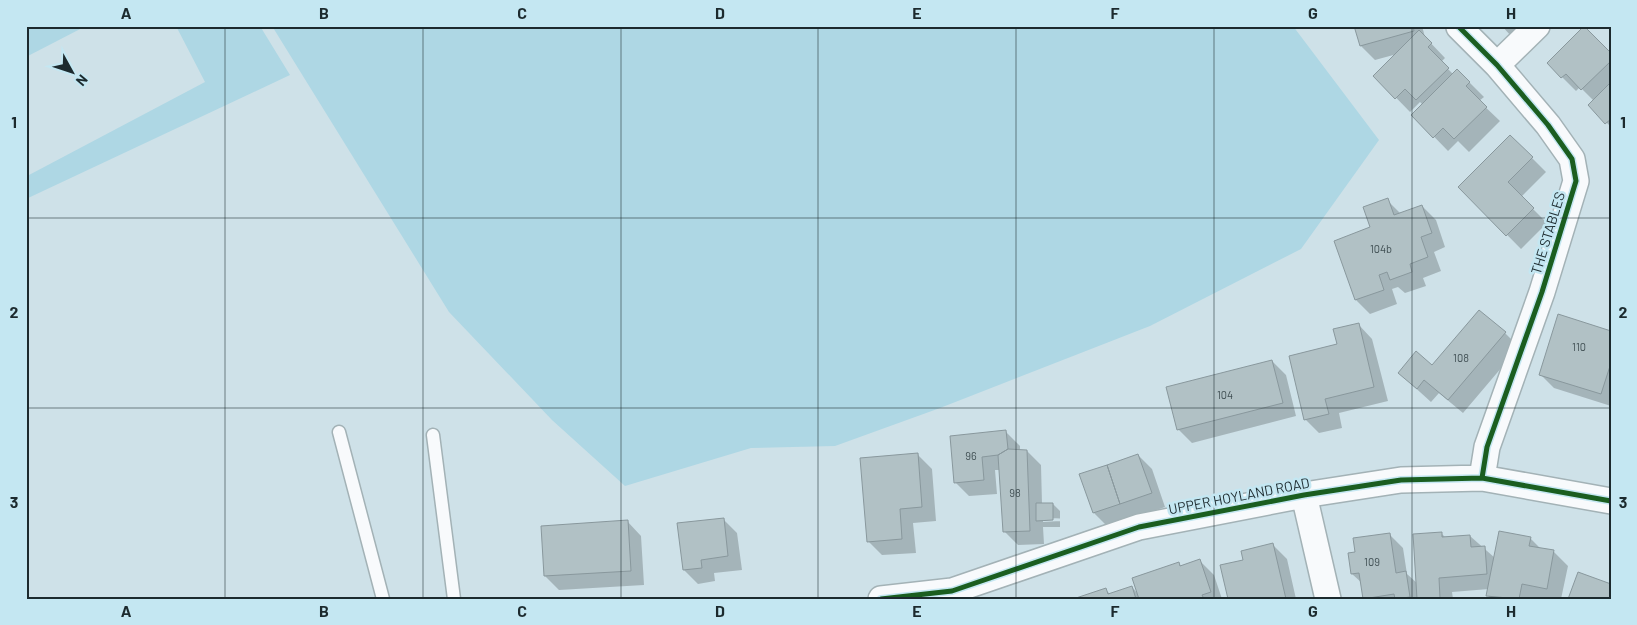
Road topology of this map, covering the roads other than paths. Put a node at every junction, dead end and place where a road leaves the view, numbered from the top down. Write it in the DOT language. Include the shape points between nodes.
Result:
graph roads {
  1 [pos="1537,26"];
  2 [pos="1459,27"];
  3 [pos="1497,65"];
  4 [pos="339,432"];
  5 [pos="433,435"];
  6 [pos="1482,478"];
  7 [pos="1304,495"];
  8 [pos="1611,501"];
  9 [pos="383,599"];
  10 [pos="454,599"];
  11 [pos="881,599"];
  12 [pos="1328,599"];
  1 -- 3 [label="street"];
  2 -- 3 [label="street, THE STABLES"];
  3 -- 6 [label="street, THE STABLES" via="1572,159 1576,181 1542,292 1487,447"];
  4 -- 9 [label="lane"];
  5 -- 10 [label="lane"];
  6 -- 7 [label="street, UPPER HOYLAND ROAD" via="1401,480"];
  6 -- 8 [label="street, UPPER HOYLAND ROAD"];
  7 -- 11 [label="street, UPPER HOYLAND ROAD" via="1139,527 952,591"];
  7 -- 12 [label="street"];
}
